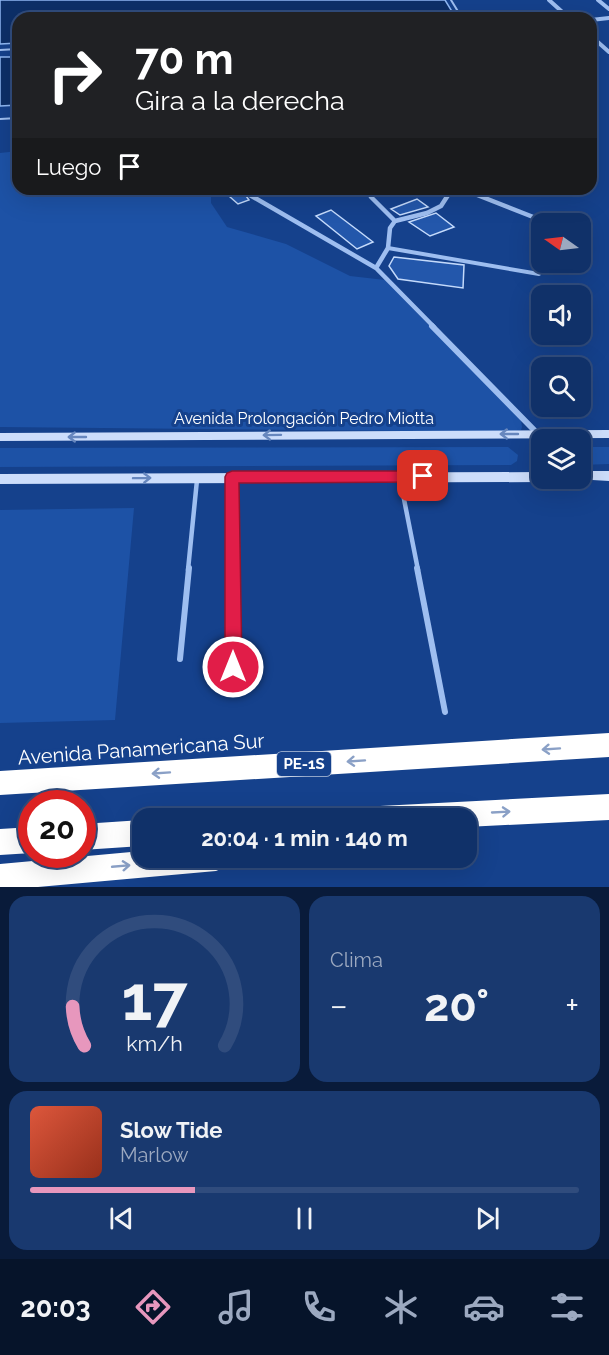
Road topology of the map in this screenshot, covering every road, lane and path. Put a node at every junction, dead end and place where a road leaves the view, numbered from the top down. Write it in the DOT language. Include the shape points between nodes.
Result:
graph roads {
  1 [pos="549,0"];
  2 [pos="598,0"];
  3 [pos="609,9"];
  4 [pos="562,12"];
  5 [pos="597,41"];
  6 [pos="609,52"];
  7 [pos="250,195"];
  8 [pos="448,195"];
  9 [pos="477,195"];
  10 [pos="371,197"];
  11 [pos="531,216"];
  12 [pos="395,221"];
  13 [pos="388,248"];
  14 [pos="376,268"];
  15 [pos="539,274"];
  16 [pos="531,430"];
  17 [pos="609,434"];
  18 [pos="591,435"];
  19 [pos="0,437"];
  20 [pos="531,439"];
  21 [pos="399,476"];
  22 [pos="609,476"];
  23 [pos="197,477"];
  24 [pos="232,477"];
  25 [pos="531,477"];
  26 [pos="591,477"];
  27 [pos="0,479"];
  28 [pos="180,659"];
  29 [pos="233,667"];
  30 [pos="445,712"];
  31 [pos="609,745"];
  32 [pos="0,783"];
  33 [pos="609,807"];
  34 [pos="477,815"];
  35 [pos="132,834"];
  36 [pos="96,836"];
  37 [pos="18,841"];
  38 [pos="0,842"];
  39 [pos="132,865"];
  40 [pos="0,877"];
  1 -- 4 [label="street"];
  2 -- 3 [label="street"];
  5 -- 6 [label="street"];
  7 -- 14 [label="street"];
  8 -- 12 [label="street" via="441,206 427,213"];
  9 -- 11 [label="street"];
  10 -- 12 [label="street"];
  12 -- 13 [label="street" via="390,228"];
  13 -- 14 [label="street"];
  13 -- 15 [label="lane"];
  14 -- 16 [label="street"];
  17 -- 18 [label="main road, Avenida Prolongación Pedro Miotta"];
  20 -- 19 [label="main road, Avenida Prolongación Pedro Miotta, one-way"];
  21 -- 24 [label="main road"];
  21 -- 25 [label="main road"];
  21 -- 30 [label="lane"];
  22 -- 26 [label="main road"];
  23 -- 24 [label="main road"];
  27 -- 23 [label="main road, one-way"];
  23 -- 28 [label="lane"];
  24 -- 29 [label="lane"];
  31 -- 32 [label="highway, Avenida Panamericana Sur / PE-1S, one-way"];
  34 -- 33 [label="highway, one-way"];
  35 -- 36 [label="highway"];
  37 -- 38 [label="highway"];
  40 -- 39 [label="highway, one-way"];
}
